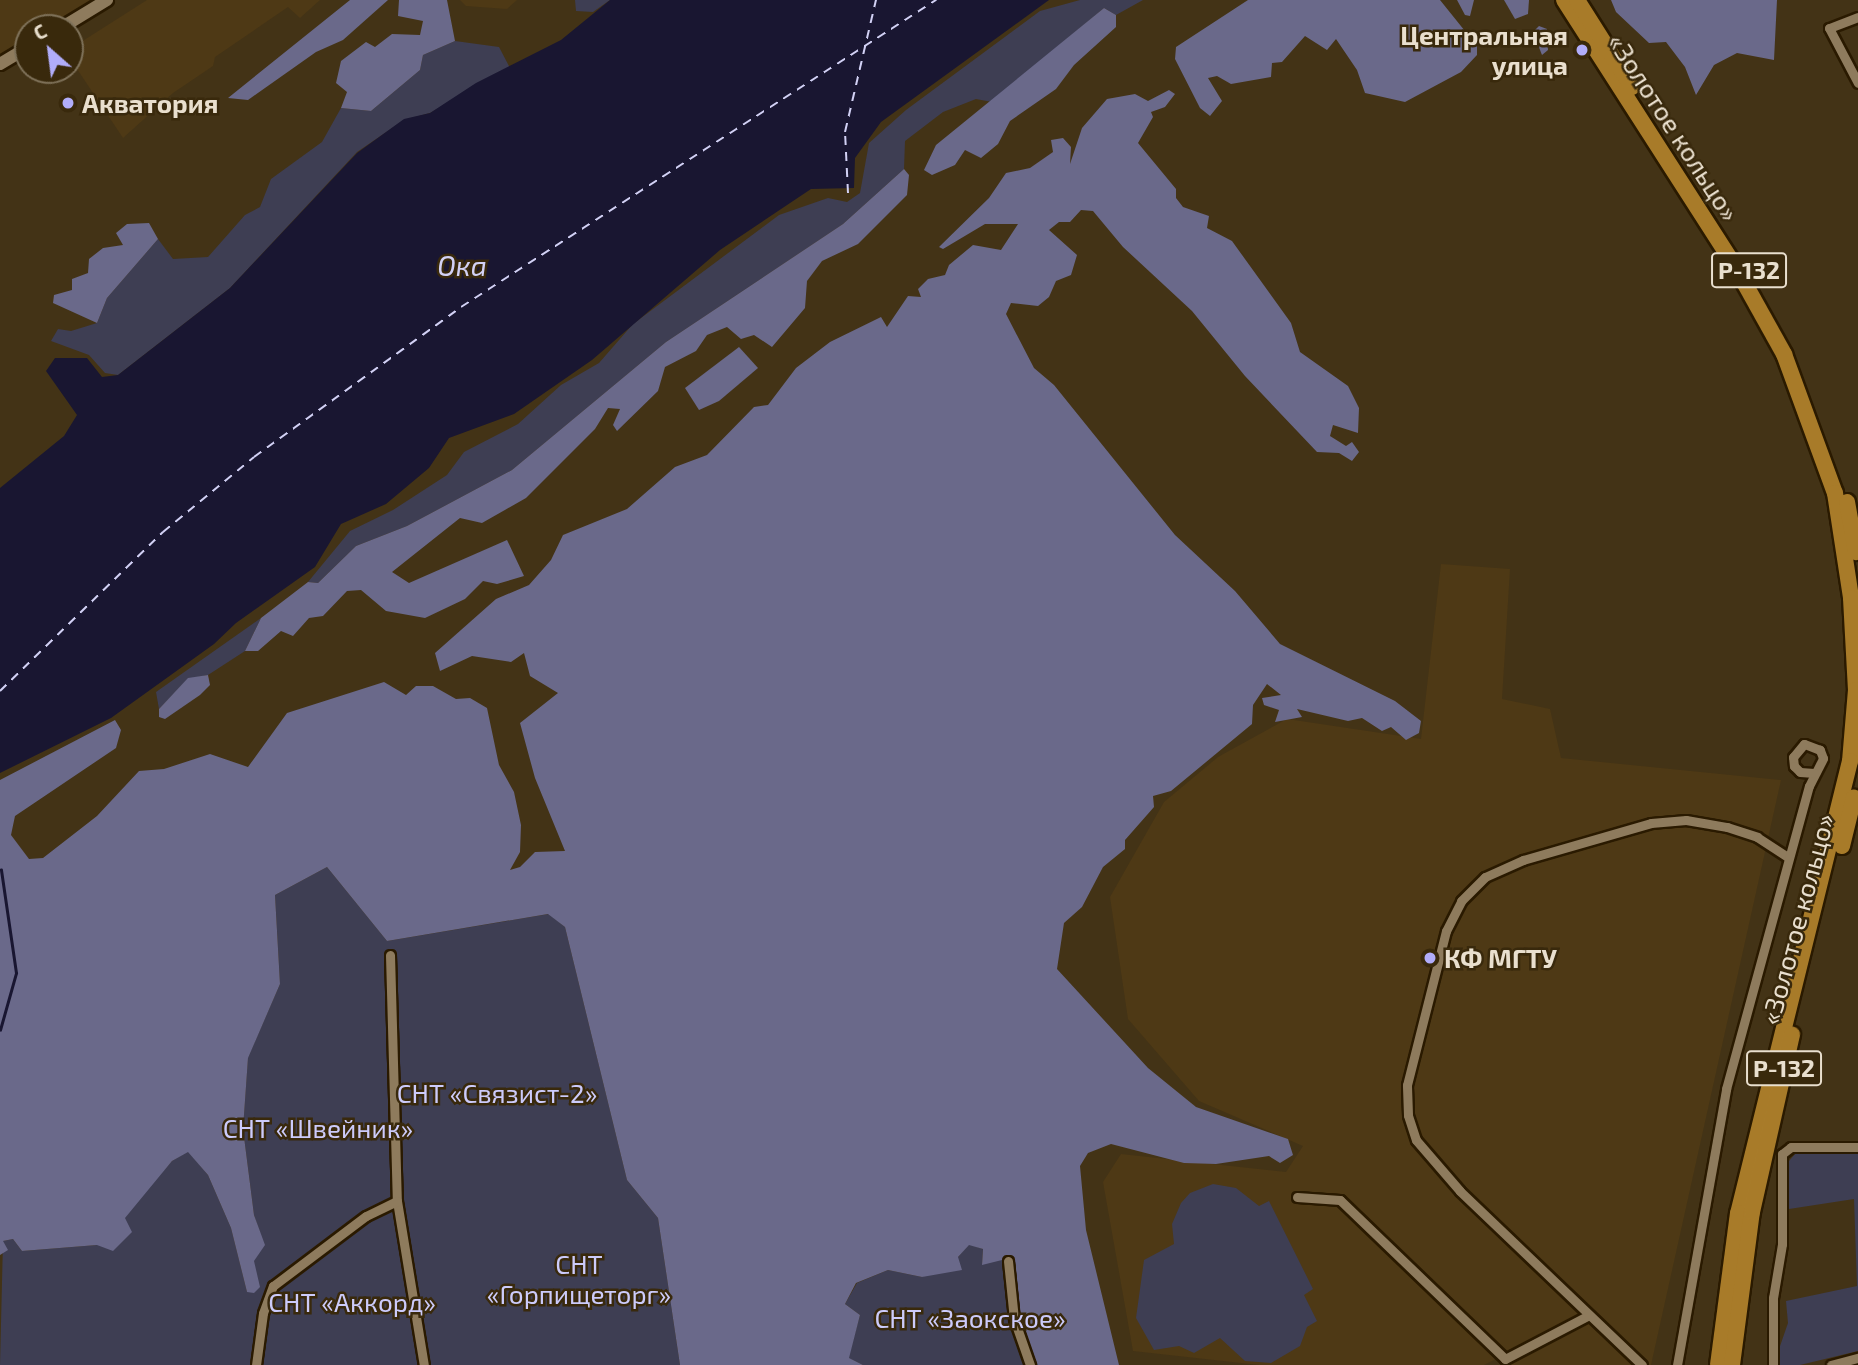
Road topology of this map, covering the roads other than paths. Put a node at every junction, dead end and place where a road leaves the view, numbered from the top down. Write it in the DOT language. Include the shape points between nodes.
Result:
graph roads {
  1 [pos="107,0"];
  2 [pos="1564,0"];
  3 [pos="1577,0"];
  4 [pos="84,14"];
  5 [pos="1858,17"];
  6 [pos="1858,83"];
  7 [pos="1858,569"];
  8 [pos="1800,772"];
  9 [pos="1814,773"];
  10 [pos="1858,776"];
  11 [pos="1809,786"];
  12 [pos="1788,857"];
  13 [pos="390,955"];
  14 [pos="1858,1147"];
  15 [pos="1297,1197"];
  16 [pos="397,1202"];
  17 [pos="1008,1261"];
  18 [pos="1589,1315"];
  19 [pos="1858,1359"];
  20 [pos="256,1365"];
  21 [pos="424,1365"];
  22 [pos="1030,1365"];
  23 [pos="1642,1365"];
  24 [pos="1677,1365"];
  25 [pos="1718,1365"];
  26 [pos="1732,1365"];
  27 [pos="1773,1365"];
  28 [pos="1831,1365"];
  1 -- 4 [label="main road"];
  2 -- 25 [label="highway, «Золотое кольцо» / Р-132" via="1757,302 1784,354 1820,444 1841,522 1856,658 1854,740 1832,845 1777,1045 1738,1213"];
  3 -- 7 [label="highway, «Золотое кольцо» / Р-132" via="1794,349 1844,488"];
  5 -- 6 [label="street" via="1829,28"];
  8 -- 9 [label="street"];
  8 -- 9 [label="street" via="1793,757 1804,744 1820,750 1823,758"];
  8 -- 11 [label="street"];
  9 -- 11 [label="street"];
  10 -- 26 [label="highway, «Золотое кольцо» / Р-132" via="1788,1046 1752,1212"];
  11 -- 12 [label="street"];
  12 -- 18 [label="street" via="1756,837 1727,827 1686,820 1651,823 1482,878 1451,918 1407,1085 1408,1115 1416,1140 1434,1166"];
  12 -- 24 [label="street" via="1726,1089"];
  13 -- 16 [label="street"];
  14 -- 27 [label="street" via="1791,1147 1782,1154 1782,1244 1773,1298"];
  15 -- 18 [label="street" via="1340,1200 1505,1359"];
  16 -- 20 [label="street" via="366,1216 273,1286 263,1313"];
  16 -- 21 [label="street"];
  17 -- 22 [label="street" via="1014,1319"];
  18 -- 23 [label="street"];
  19 -- 28 [label="street"];
}
